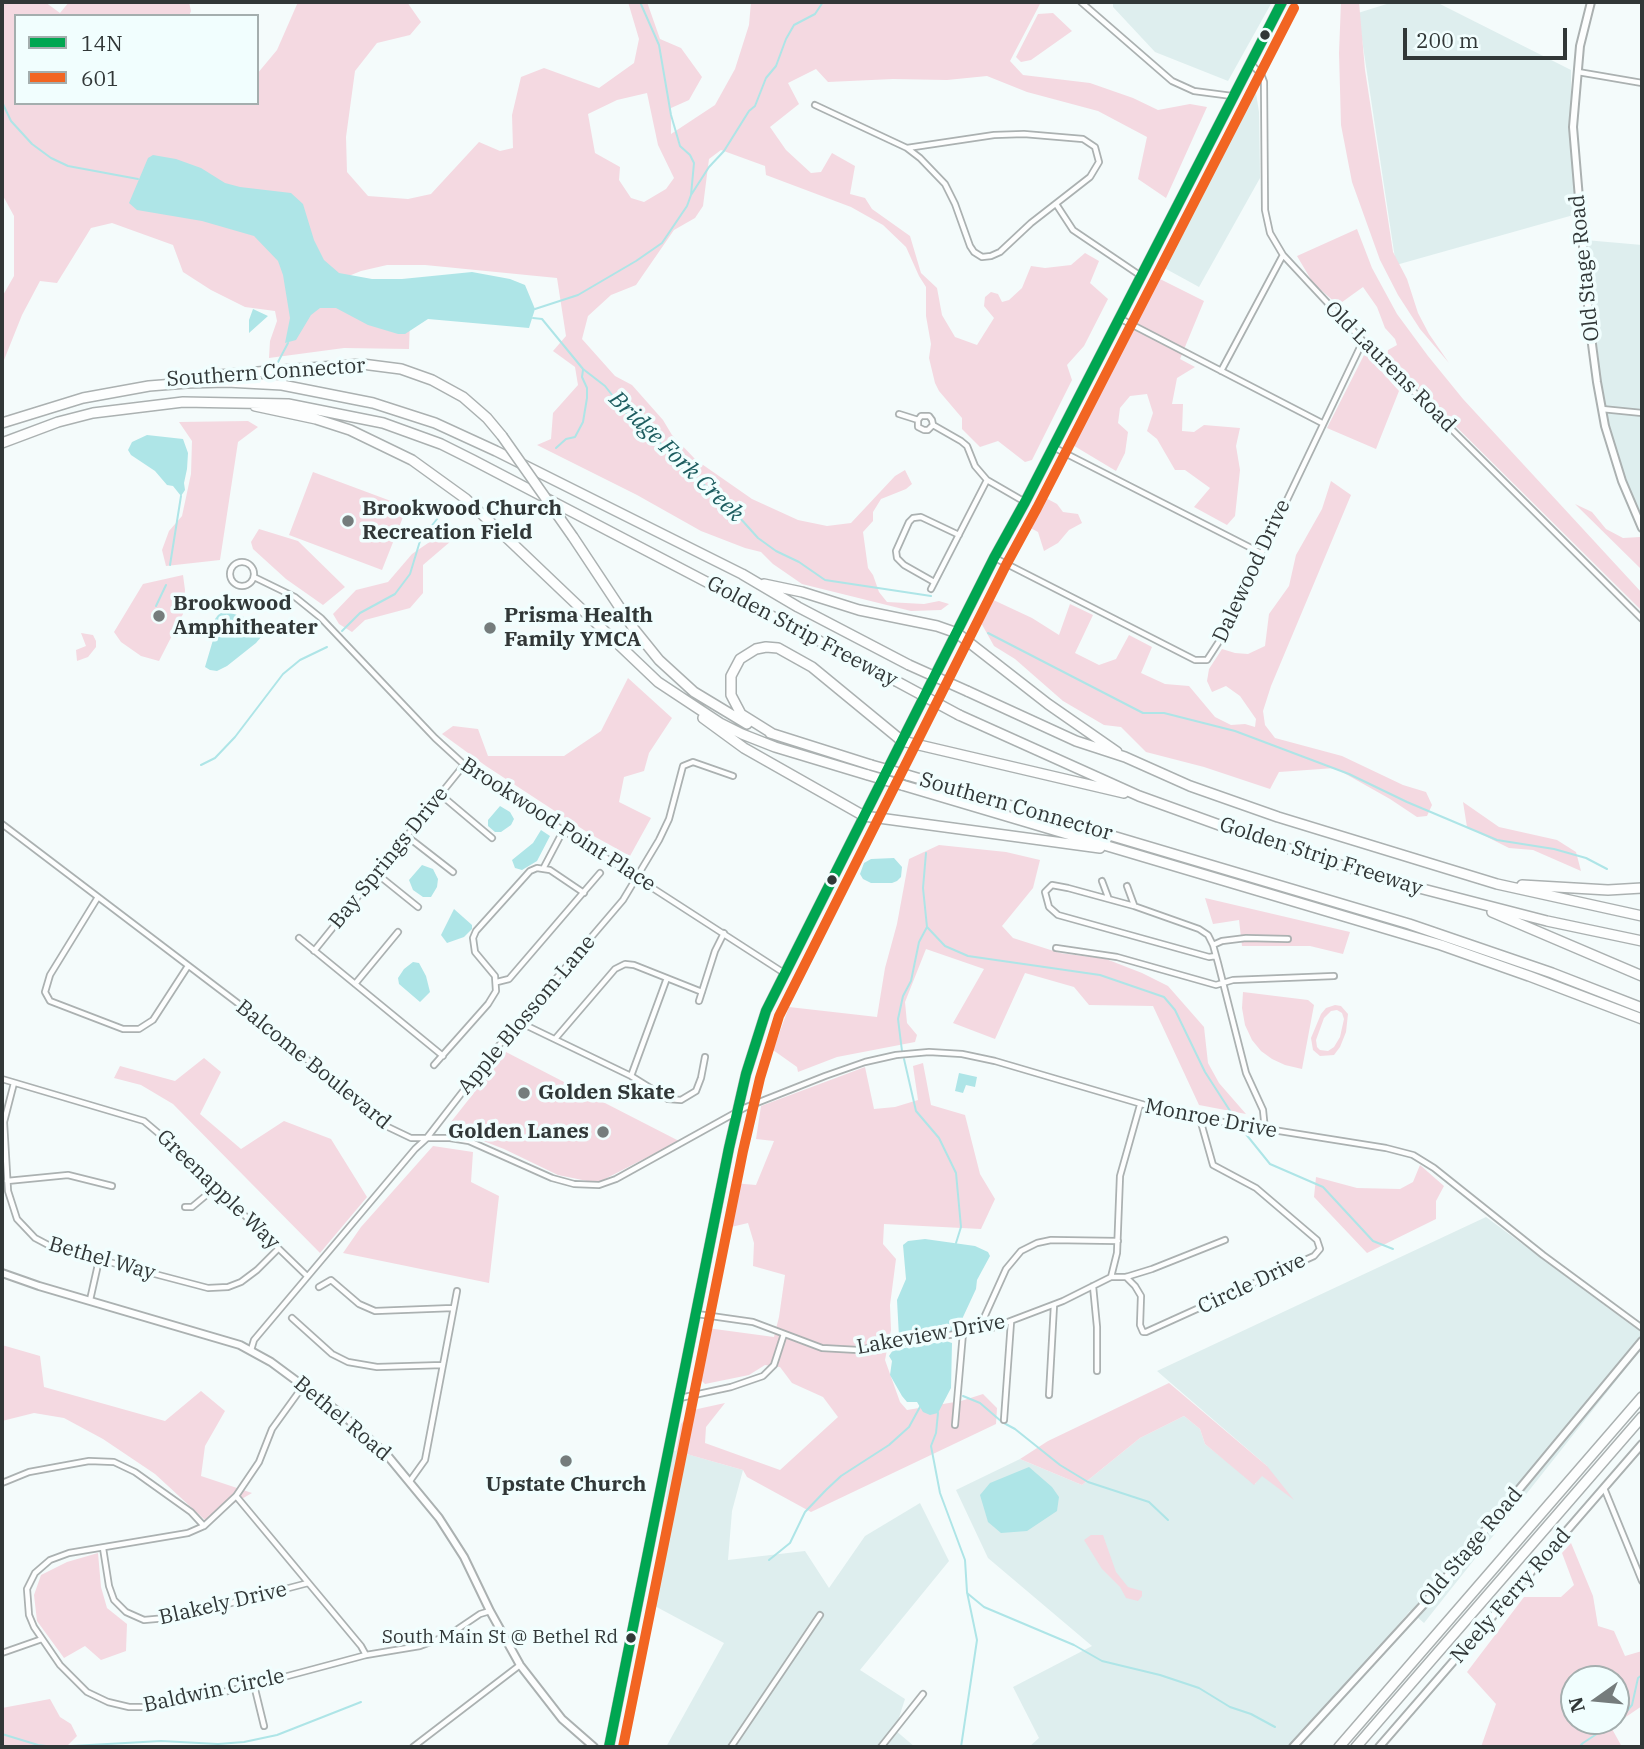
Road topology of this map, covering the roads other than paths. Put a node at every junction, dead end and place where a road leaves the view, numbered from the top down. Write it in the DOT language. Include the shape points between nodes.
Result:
graph roads {
  1 [pos="1081,2"];
  2 [pos="1282,2"];
  3 [pos="1591,2"];
  4 [pos="1250,63"];
  5 [pos="1577,72"];
  6 [pos="1642,83"];
  7 [pos="1233,97"];
  8 [pos="815,105"];
  9 [pos="907,148"];
  10 [pos="1056,204"];
  11 [pos="1283,255"];
  12 [pos="1141,276"];
  13 [pos="1119,318"];
  14 [pos="1363,341"];
  15 [pos="1221,371"];
  16 [pos="113,391"];
  17 [pos="243,403"];
  18 [pos="1602,409"];
  19 [pos="1642,413"];
  20 [pos="899,415"];
  21 [pos="918,420"];
  22 [pos="2,423"];
  23 [pos="1322,423"];
  24 [pos="933,425"];
  25 [pos="2,443"];
  26 [pos="1053,447"];
  27 [pos="987,480"];
  28 [pos="1025,502"];
  29 [pos="1642,528"];
  30 [pos="959,536"];
  31 [pos="1261,553"];
  32 [pos="995,558"];
  33 [pos="254,577"];
  34 [pos="756,582"];
  35 [pos="934,582"];
  36 [pos="931,589"];
  37 [pos="1642,619"];
  38 [pos="957,632"];
  39 [pos="658,682"];
  40 [pos="773,734"];
  41 [pos="902,741"];
  42 [pos="1125,757"];
  43 [pos="464,765"];
  44 [pos="870,770"];
  45 [pos="733,776"];
  46 [pos="440,795"];
  47 [pos="1139,796"];
  48 [pos="864,816"];
  49 [pos="2,824"];
  50 [pos="564,831"];
  51 [pos="408,837"];
  52 [pos="492,838"];
  53 [pos="1128,851"];
  54 [pos="544,867"];
  55 [pos="453,872"];
  56 [pos="600,873"];
  57 [pos="377,874"];
  58 [pos="637,878"];
  59 [pos="1102,881"];
  60 [pos="1497,884"];
  61 [pos="1126,886"];
  62 [pos="1642,888"];
  63 [pos="584,893"];
  64 [pos="98,897"];
  65 [pos="1454,897"];
  66 [pos="1108,898"];
  67 [pos="1134,906"];
  68 [pos="418,907"];
  69 [pos="1642,916"];
  70 [pos="398,932"];
  71 [pos="724,933"];
  72 [pos="299,938"];
  73 [pos="1288,939"];
  74 [pos="1642,941"];
  75 [pos="1213,945"];
  76 [pos="1056,948"];
  77 [pos="313,951"];
  78 [pos="1216,956"];
  79 [pos="188,965"];
  80 [pos="783,973"];
  81 [pos="1334,976"];
  82 [pos="1642,976"];
  83 [pos="667,978"];
  84 [pos="498,982"];
  85 [pos="355,984"];
  86 [pos="1223,985"];
  87 [pos="702,992"];
  88 [pos="699,1001"];
  89 [pos="1642,1008"];
  90 [pos="1642,1019"];
  91 [pos="519,1021"];
  92 [pos="555,1040"];
  93 [pos="443,1056"];
  94 [pos="705,1057"];
  95 [pos="434,1065"];
  96 [pos="631,1076"];
  97 [pos="2,1079"];
  98 [pos="14,1083"];
  99 [pos="1140,1105"];
  100 [pos="737,1112"];
  101 [pos="1200,1119"];
  102 [pos="1265,1130"];
  103 [pos="426,1139"];
  104 [pos="7,1181"];
  105 [pos="112,1186"];
  106 [pos="216,1187"];
  107 [pos="186,1207"];
  108 [pos="1225,1240"];
  109 [pos="1118,1241"];
  110 [pos="278,1249"];
  111 [pos="99,1260"];
  112 [pos="2,1273"];
  113 [pos="307,1276"];
  114 [pos="1111,1277"];
  115 [pos="1126,1277"];
  116 [pos="1093,1286"];
  117 [pos="319,1287"];
  118 [pos="457,1291"];
  119 [pos="90,1300"];
  120 [pos="1054,1305"];
  121 [pos="453,1308"];
  122 [pos="696,1314"];
  123 [pos="292,1318"];
  124 [pos="1011,1322"];
  125 [pos="1642,1328"];
  126 [pos="978,1331"];
  127 [pos="963,1333"];
  128 [pos="784,1334"];
  129 [pos="1642,1341"];
  130 [pos="251,1350"];
  131 [pos="443,1365"];
  132 [pos="1097,1371"];
  133 [pos="306,1387"];
  134 [pos="1049,1395"];
  135 [pos="1642,1397"];
  136 [pos="680,1398"];
  137 [pos="1642,1417"];
  138 [pos="1004,1420"];
  139 [pos="956,1425"];
  140 [pos="1642,1444"];
  141 [pos="410,1482"];
  142 [pos="2,1483"];
  143 [pos="1604,1488"];
  144 [pos="236,1496"];
  145 [pos="204,1526"];
  146 [pos="103,1548"];
  147 [pos="1642,1581"];
  148 [pos="308,1583"];
  149 [pos="490,1611"];
  150 [pos="820,1615"];
  151 [pos="42,1639"];
  152 [pos="2,1653"];
  153 [pos="366,1655"];
  154 [pos="520,1665"];
  155 [pos="254,1685"];
  156 [pos="923,1694"];
  157 [pos="264,1726"];
  158 [pos="413,1747"];
  159 [pos="594,1747"];
  160 [pos="609,1747"];
  161 [pos="731,1747"];
  162 [pos="881,1747"];
  163 [pos="1293,1747"];
  164 [pos="1339,1747"];
  165 [pos="1356,1747"];
  166 [pos="1379,1747"];
  1 -- 7 [label="street" via="1172,81 1194,91"];
  2 -- 4 [label="main road"];
  3 -- 5 [label="street, Old Stage Road"];
  4 -- 7 [label="main road"];
  4 -- 11 [label="street, Old Laurens Road" via="1264,82 1265,210 1270,233"];
  5 -- 6 [label="street"];
  5 -- 18 [label="street, Old Stage Road" via="1574,152"];
  7 -- 12 [label="main road"];
  8 -- 9 [label="street"];
  9 -- 10 [label="street" via="945,184 970,246 982,257 1000,252"];
  9 -- 10 [label="street" via="1009,134 1086,141 1098,152 1097,167"];
  10 -- 12 [label="street" via="1070,227"];
  11 -- 14 [label="street, Old Laurens Road"];
  11 -- 15 [label="street"];
  12 -- 13 [label="main road"];
  13 -- 15 [label="street"];
  13 -- 26 [label="main road"];
  14 -- 23 [label="street, Dalewood Drive"];
  14 -- 37 [label="street, Old Laurens Road"];
  15 -- 23 [label="street"];
  16 -- 22 [label="highway, Golden Strip Freeway"];
  16 -- 34 [label="highway, Golden Strip Freeway" via="187,383 264,384 303,388 407,413 469,438"];
  16 -- 40 [label="highway, Southern Connector, bridge" via="146,382 339,366 382,366 417,374 454,391 502,436 659,660 714,706"];
  17 -- 25 [label="highway, Golden Strip Freeway" via="128,407 58,422"];
  17 -- 39 [label="highway, Southern Connector" via="350,430 422,466 466,499"];
  17 -- 47 [label="highway, Golden Strip Freeway, bridge" via="288,404 351,415 441,444 959,715"];
  18 -- 19 [label="street"];
  18 -- 29 [label="street, Old Stage Road" via="1622,481"];
  20 -- 21 [label="street"];
  21 -- 24 [label="street" via="929,416"];
  21 -- 24 [label="street" via="921,430"];
  23 -- 31 [label="street, Dalewood Drive"];
  24 -- 27 [label="street" via="967,446"];
  26 -- 28 [label="main road"];
  26 -- 31 [label="street"];
  27 -- 28 [label="street"];
  27 -- 30 [label="street"];
  28 -- 32 [label="main road"];
  30 -- 35 [label="street"];
  30 -- 35 [label="street" via="921,517 909,522 897,558"];
  31 -- 32 [label="street, Dalewood Drive" via="1211,657 1201,662"];
  32 -- 38 [label="main road"];
  33 -- 33 [label="street" via="252,567 243,562 230,572 237,585 246,586"];
  33 -- 43 [label="street, Brookwood Point Place" via="295,597 321,618"];
  34 -- 38 [label="highway"];
  34 -- 42 [label="highway, Golden Strip Freeway, bridge" via="909,665 1076,741"];
  35 -- 36 [label="street"];
  38 -- 41 [label="main road"];
  38 -- 42 [label="highway"];
  39 -- 44 [label="highway, Southern Connector" via="742,734 775,747"];
  39 -- 48 [label="highway" via="744,748"];
  40 -- 41 [label="highway" via="741,714 731,695 732,676 740,659 766,647 778,648 812,667"];
  40 -- 44 [label="highway, Southern Connector"];
  41 -- 47 [label="highway"];
  41 -- 48 [label="main road"];
  42 -- 60 [label="highway, Golden Strip Freeway" via="1256,810"];
  43 -- 46 [label="street, Bay Springs Drive"];
  43 -- 50 [label="street, Brookwood Point Place"];
  44 -- 53 [label="highway, Southern Connector, bridge" via="902,785"];
  44 -- 89 [label="highway, Southern Connector, bridge" via="907,775 1409,924"];
  45 -- 58 [label="street, Apple Blossom Lane" via="693,762 685,764 669,819"];
  46 -- 51 [label="street, Bay Springs Drive"];
  46 -- 52 [label="street"];
  47 -- 65 [label="highway, Golden Strip Freeway" via="1339,866"];
  48 -- 53 [label="highway"];
  48 -- 80 [label="main road"];
  49 -- 64 [label="street, Balcome Boulevard"];
  50 -- 54 [label="street"];
  50 -- 58 [label="street, Brookwood Point Place"];
  51 -- 55 [label="street"];
  51 -- 57 [label="street, Bay Springs Drive"];
  53 -- 90 [label="highway, Southern Connector" via="1440,945"];
  54 -- 63 [label="street"];
  54 -- 84 [label="street" via="530,871 473,938 475,952"];
  56 -- 63 [label="street"];
  57 -- 68 [label="street"];
  57 -- 77 [label="street, Bay Springs Drive"];
  58 -- 71 [label="street, Brookwood Point Place"];
  58 -- 91 [label="street, Apple Blossom Lane" via="601,928"];
  59 -- 66 [label="street"];
  60 -- 62 [label="highway"];
  60 -- 69 [label="highway, Golden Strip Freeway"];
  61 -- 67 [label="street"];
  63 -- 84 [label="street" via="509,979"];
  64 -- 79 [label="street, Balcome Boulevard"];
  64 -- 79 [label="street" via="50,975 45,992 50,1001 117,1027 139,1029 153,1020"];
  65 -- 74 [label="highway, Golden Strip Freeway"];
  65 -- 82 [label="highway"];
  66 -- 67 [label="street"];
  66 -- 78 [label="street" via="1055,885 1045,892 1049,907 1058,915"];
  67 -- 75 [label="street" via="1199,929"];
  70 -- 85 [label="street"];
  71 -- 80 [label="street, Brookwood Point Place"];
  71 -- 87 [label="street"];
  72 -- 77 [label="street"];
  73 -- 75 [label="street" via="1246,938"];
  75 -- 78 [label="street"];
  76 -- 86 [label="street" via="1117,957"];
  77 -- 85 [label="street"];
  78 -- 86 [label="street"];
  79 -- 103 [label="street, Balcome Boulevard" via="393,1131"];
  80 -- 100 [label="main road" via="753,1048"];
  81 -- 86 [label="street" via="1233,980"];
  83 -- 87 [label="street"];
  83 -- 92 [label="street" via="634,965 615,969"];
  83 -- 96 [label="street"];
  84 -- 93 [label="street" via="488,1004"];
  85 -- 93 [label="street"];
  86 -- 102 [label="street" via="1246,1073 1263,1110"];
  87 -- 88 [label="street"];
  91 -- 92 [label="street"];
  91 -- 103 [label="street, Apple Blossom Lane"];
  92 -- 96 [label="street"];
  93 -- 95 [label="street"];
  94 -- 96 [label="street" via="696,1091 681,1100 668,1099"];
  97 -- 98 [label="street, Greenapple Way"];
  98 -- 104 [label="street, Bethel Way" via="4,1122"];
  98 -- 106 [label="street, Greenapple Way" via="144,1121"];
  99 -- 100 [label="street, Monroe Drive" via="995,1061 925,1052 865,1062"];
  99 -- 101 [label="street, Monroe Drive"];
  99 -- 109 [label="street" via="1120,1176"];
  100 -- 103 [label="street, Balcome Boulevard" via="616,1179 593,1185 552,1178 469,1141"];
  100 -- 122 [label="main road"];
  101 -- 102 [label="street, Monroe Drive"];
  101 -- 115 [label="street, Circle Drive" via="1215,1166 1256,1188 1317,1240 1318,1252 1146,1332 1140,1325 1141,1296"];
  102 -- 125 [label="street, Monroe Drive" via="1386,1148 1421,1159"];
  103 -- 113 [label="street, Apple Blossom Lane"];
  104 -- 105 [label="street" via="68,1175"];
  104 -- 111 [label="street, Bethel Way" via="14,1212 31,1235 52,1247"];
  106 -- 107 [label="street"];
  106 -- 110 [label="street, Greenapple Way"];
  108 -- 115 [label="street"];
  109 -- 114 [label="street"];
  109 -- 126 [label="street" via="1051,1240 1028,1247 1006,1269"];
  110 -- 111 [label="street, Bethel Way" via="247,1279 220,1288 193,1286"];
  110 -- 113 [label="street, Greenapple Way"];
  111 -- 119 [label="street"];
  112 -- 119 [label="street, Bethel Road"];
  113 -- 130 [label="street, Apple Blossom Lane" via="254,1340"];
  114 -- 115 [label="street"];
  114 -- 116 [label="street, Lakeview Drive"];
  116 -- 120 [label="street, Lakeview Drive"];
  116 -- 132 [label="street"];
  117 -- 121 [label="street" via="331,1280 375,1311"];
  118 -- 121 [label="street"];
  119 -- 130 [label="street, Bethel Road"];
  120 -- 124 [label="street, Lakeview Drive"];
  120 -- 134 [label="street"];
  121 -- 131 [label="street"];
  122 -- 128 [label="street, Lakeview Drive" via="753,1322"];
  122 -- 136 [label="main road"];
  123 -- 131 [label="street" via="332,1354 348,1362 377,1367"];
  124 -- 126 [label="street, Lakeview Drive"];
  124 -- 138 [label="street"];
  126 -- 127 [label="street, Lakeview Drive"];
  127 -- 128 [label="street, Lakeview Drive" via="846,1350 822,1348"];
  127 -- 139 [label="street"];
  128 -- 136 [label="street" via="774,1365 763,1377"];
  129 -- 163 [label="street, Old Stage Road" via="1424,1604"];
  130 -- 133 [label="street, Bethel Road"];
  131 -- 141 [label="street" via="425,1460"];
  133 -- 141 [label="street, Bethel Road" via="369,1438"];
  133 -- 144 [label="street, Baldwin Circle" via="272,1429 259,1462"];
  135 -- 164 [label="highway"];
  136 -- 160 [label="main road"];
  137 -- 165 [label="highway"];
  140 -- 143 [label="street, Neely Ferry Road"];
  141 -- 149 [label="street, Bethel Road" via="456,1543"];
  142 -- 145 [label="street" via="29,1472 108,1460 135,1472"];
  143 -- 147 [label="street"];
  143 -- 166 [label="street, Neely Ferry Road"];
  144 -- 145 [label="street, Baldwin Circle"];
  144 -- 148 [label="street"];
  145 -- 146 [label="street, Baldwin Circle"];
  146 -- 148 [label="street, Blakely Drive" via="114,1600 144,1620 178,1617"];
  146 -- 151 [label="street, Baldwin Circle" via="57,1556 35,1573 28,1585 27,1605"];
  148 -- 153 [label="street"];
  149 -- 153 [label="street, Baldwin Circle" via="420,1646"];
  149 -- 154 [label="street, Bethel Road"];
  150 -- 161 [label="street"];
  151 -- 152 [label="street"];
  151 -- 155 [label="street, Baldwin Circle" via="79,1685 120,1706 157,1707"];
  153 -- 155 [label="street, Baldwin Circle"];
  154 -- 158 [label="street"];
  154 -- 159 [label="street, Bethel Road" via="562,1719"];
  155 -- 157 [label="street"];
  156 -- 162 [label="street"];
}
